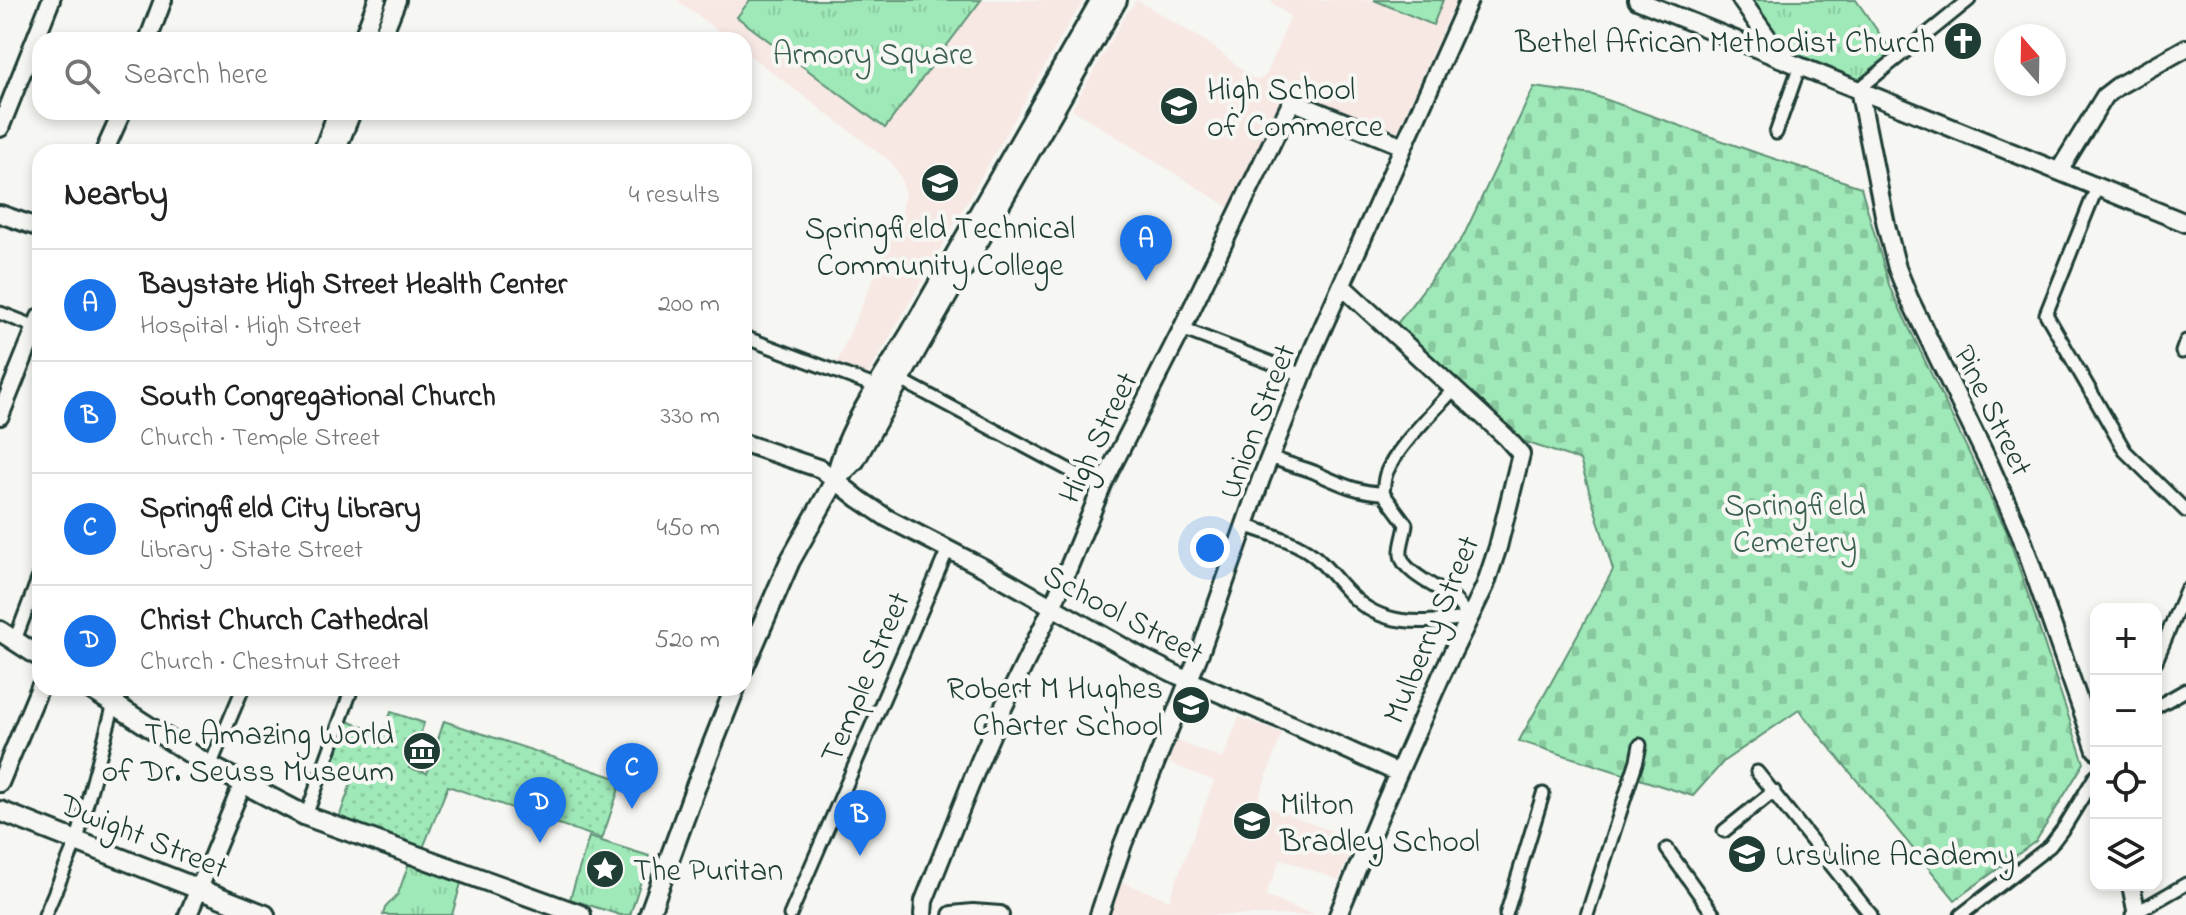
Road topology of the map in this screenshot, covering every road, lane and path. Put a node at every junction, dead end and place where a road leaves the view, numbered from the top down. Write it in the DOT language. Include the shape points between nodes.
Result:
graph roads {
  1 [pos="51,0"];
  2 [pos="163,0"];
  3 [pos="377,0"];
  4 [pos="397,0"];
  5 [pos="1101,0"];
  6 [pos="1117,0"];
  7 [pos="1469,0"];
  8 [pos="1637,0"];
  9 [pos="1739,0"];
  10 [pos="1969,0"];
  11 [pos="1952,5"];
  12 [pos="38,32"];
  13 [pos="151,32"];
  14 [pos="365,32"];
  15 [pos="384,32"];
  16 [pos="1740,42"];
  17 [pos="32,48"];
  18 [pos="2186,48"];
  19 [pos="1800,65"];
  20 [pos="1859,89"];
  21 [pos="118,120"];
  22 [pos="334,120"];
  23 [pos="349,120"];
  24 [pos="0,128"];
  25 [pos="1776,133"];
  26 [pos="108,144"];
  27 [pos="325,144"];
  28 [pos="339,144"];
  29 [pos="1403,146"];
  30 [pos="2059,171"];
  31 [pos="2097,187"];
  32 [pos="0,214"];
  33 [pos="2186,223"];
  34 [pos="32,225"];
  35 [pos="1342,286"];
  36 [pos="0,313"];
  37 [pos="32,321"];
  38 [pos="1182,329"];
  39 [pos="32,337"];
  40 [pos="752,340"];
  41 [pos="1303,375"];
  42 [pos="899,379"];
  43 [pos="877,387"];
  44 [pos="1454,389"];
  45 [pos="0,416"];
  46 [pos="752,446"];
  47 [pos="1270,456"];
  48 [pos="836,479"];
  49 [pos="1101,487"];
  50 [pos="1383,493"];
  51 [pos="2186,511"];
  52 [pos="1245,525"];
  53 [pos="948,549"];
  54 [pos="32,589"];
  55 [pos="2186,590"];
  56 [pos="1052,607"];
  57 [pos="1469,618"];
  58 [pos="752,628"];
  59 [pos="7,636"];
  60 [pos="2162,647"];
  61 [pos="32,652"];
  62 [pos="1187,680"];
  63 [pos="2186,690"];
  64 [pos="36,696"];
  65 [pos="117,696"];
  66 [pos="240,696"];
  67 [pos="349,696"];
  68 [pos="732,696"];
  69 [pos="2162,704"];
  70 [pos="1640,745"];
  71 [pos="2095,747"];
  72 [pos="210,766"];
  73 [pos="1757,772"];
  74 [pos="1398,773"];
  75 [pos="0,783"];
  76 [pos="243,783"];
  77 [pos="2090,785"];
  78 [pos="1774,791"];
  79 [pos="1543,794"];
  80 [pos="0,811"];
  81 [pos="306,816"];
  82 [pos="1724,831"];
  83 [pos="77,840"];
  84 [pos="1667,849"];
  85 [pos="2186,884"];
  86 [pos="200,890"];
  87 [pos="2132,891"];
  88 [pos="2135,914"];
  89 [pos="45,915"];
  90 [pos="188,915"];
  91 [pos="265,915"];
  92 [pos="581,915"];
  93 [pos="649,915"];
  94 [pos="790,915"];
  95 [pos="923,915"];
  96 [pos="952,915"];
  97 [pos="1000,915"];
  98 [pos="1099,915"];
  99 [pos="1338,915"];
  100 [pos="1506,915"];
  101 [pos="1587,915"];
  102 [pos="1714,915"];
  103 [pos="1871,915"];
  104 [pos="1961,915"];
  1 -- 12 [label="street"];
  2 -- 13 [label="street"];
  3 -- 14 [label="street"];
  4 -- 15 [label="street"];
  5 -- 43 [label="main road"];
  6 -- 42 [label="main road"];
  7 -- 29 [label="street, Union Street"];
  8 -- 16 [label="street"];
  9 -- 16 [label="street"];
  9 -- 19 [label="street" via="1773,45"];
  10 -- 11 [label="street"];
  11 -- 20 [label="street"];
  16 -- 19 [label="street"];
  17 -- 24 [label="street"];
  18 -- 30 [label="street" via="2105,96"];
  19 -- 20 [label="street"];
  19 -- 25 [label="street"];
  20 -- 30 [label="street"];
  20 -- 71 [label="street, Pine Street" via="1899,274 2024,543"];
  21 -- 26 [label="street"];
  22 -- 27 [label="street"];
  23 -- 28 [label="street"];
  29 -- 35 [label="street, Union Street"];
  29 -- 38 [label="street, High Street" via="1292,101"];
  30 -- 31 [label="street"];
  31 -- 33 [label="street"];
  31 -- 51 [label="street" via="2046,314 2125,451"];
  32 -- 34 [label="street"];
  35 -- 41 [label="street, Union Street"];
  35 -- 44 [label="street, Mulberry Street"];
  36 -- 37 [label="street"];
  38 -- 41 [label="street"];
  38 -- 49 [label="street, High Street"];
  39 -- 45 [label="street"];
  40 -- 43 [label="street"];
  41 -- 47 [label="street, Union Street"];
  42 -- 48 [label="main road" via="855,460"];
  42 -- 49 [label="street"];
  43 -- 48 [label="main road" via="839,459"];
  44 -- 50 [label="street" via="1393,461"];
  44 -- 57 [label="street, Mulberry Street" via="1521,454 1492,567"];
  46 -- 48 [label="street, School Street"];
  47 -- 50 [label="street" via="1343,486"];
  47 -- 52 [label="street, Union Street"];
  48 -- 53 [label="street, School Street" via="887,518"];
  48 -- 58 [label="main road"];
  49 -- 56 [label="street, High Street"];
  50 -- 57 [label="street" via="1406,524 1401,555 1405,566 1457,601"];
  52 -- 57 [label="street" via="1313,555 1376,614 1410,623"];
  52 -- 62 [label="street, Union Street"];
  53 -- 56 [label="street, School Street"];
  53 -- 94 [label="street, Temple Street"];
  54 -- 59 [label="street"];
  55 -- 60 [label="street"];
  56 -- 62 [label="street, School Street"];
  56 -- 95 [label="street, High Street" via="979,763"];
  57 -- 74 [label="street, Mulberry Street"];
  59 -- 61 [label="main road"];
  62 -- 74 [label="street, School Street"];
  62 -- 98 [label="street, Union Street"];
  63 -- 69 [label="street"];
  64 -- 75 [label="street"];
  65 -- 72 [label="main road"];
  65 -- 83 [label="street"];
  66 -- 72 [label="street"];
  67 -- 81 [label="street"];
  68 -- 93 [label="main road"];
  70 -- 101 [label="street"];
  72 -- 76 [label="main road"];
  73 -- 78 [label="street"];
  74 -- 99 [label="street, Mulberry Street"];
  76 -- 81 [label="main road"];
  76 -- 86 [label="street"];
  77 -- 104 [label="street" via="2050,846"];
  78 -- 82 [label="street"];
  78 -- 103 [label="street"];
  79 -- 100 [label="street"];
  80 -- 83 [label="main road, Dwight Street"];
  81 -- 92 [label="main road"];
  83 -- 86 [label="main road, Dwight Street"];
  83 -- 89 [label="street"];
  84 -- 102 [label="street"];
  85 -- 88 [label="street"];
  86 -- 90 [label="street"];
  86 -- 91 [label="main road, Dwight Street"];
  87 -- 88 [label="street"];
  96 -- 97 [label="street"];
}
